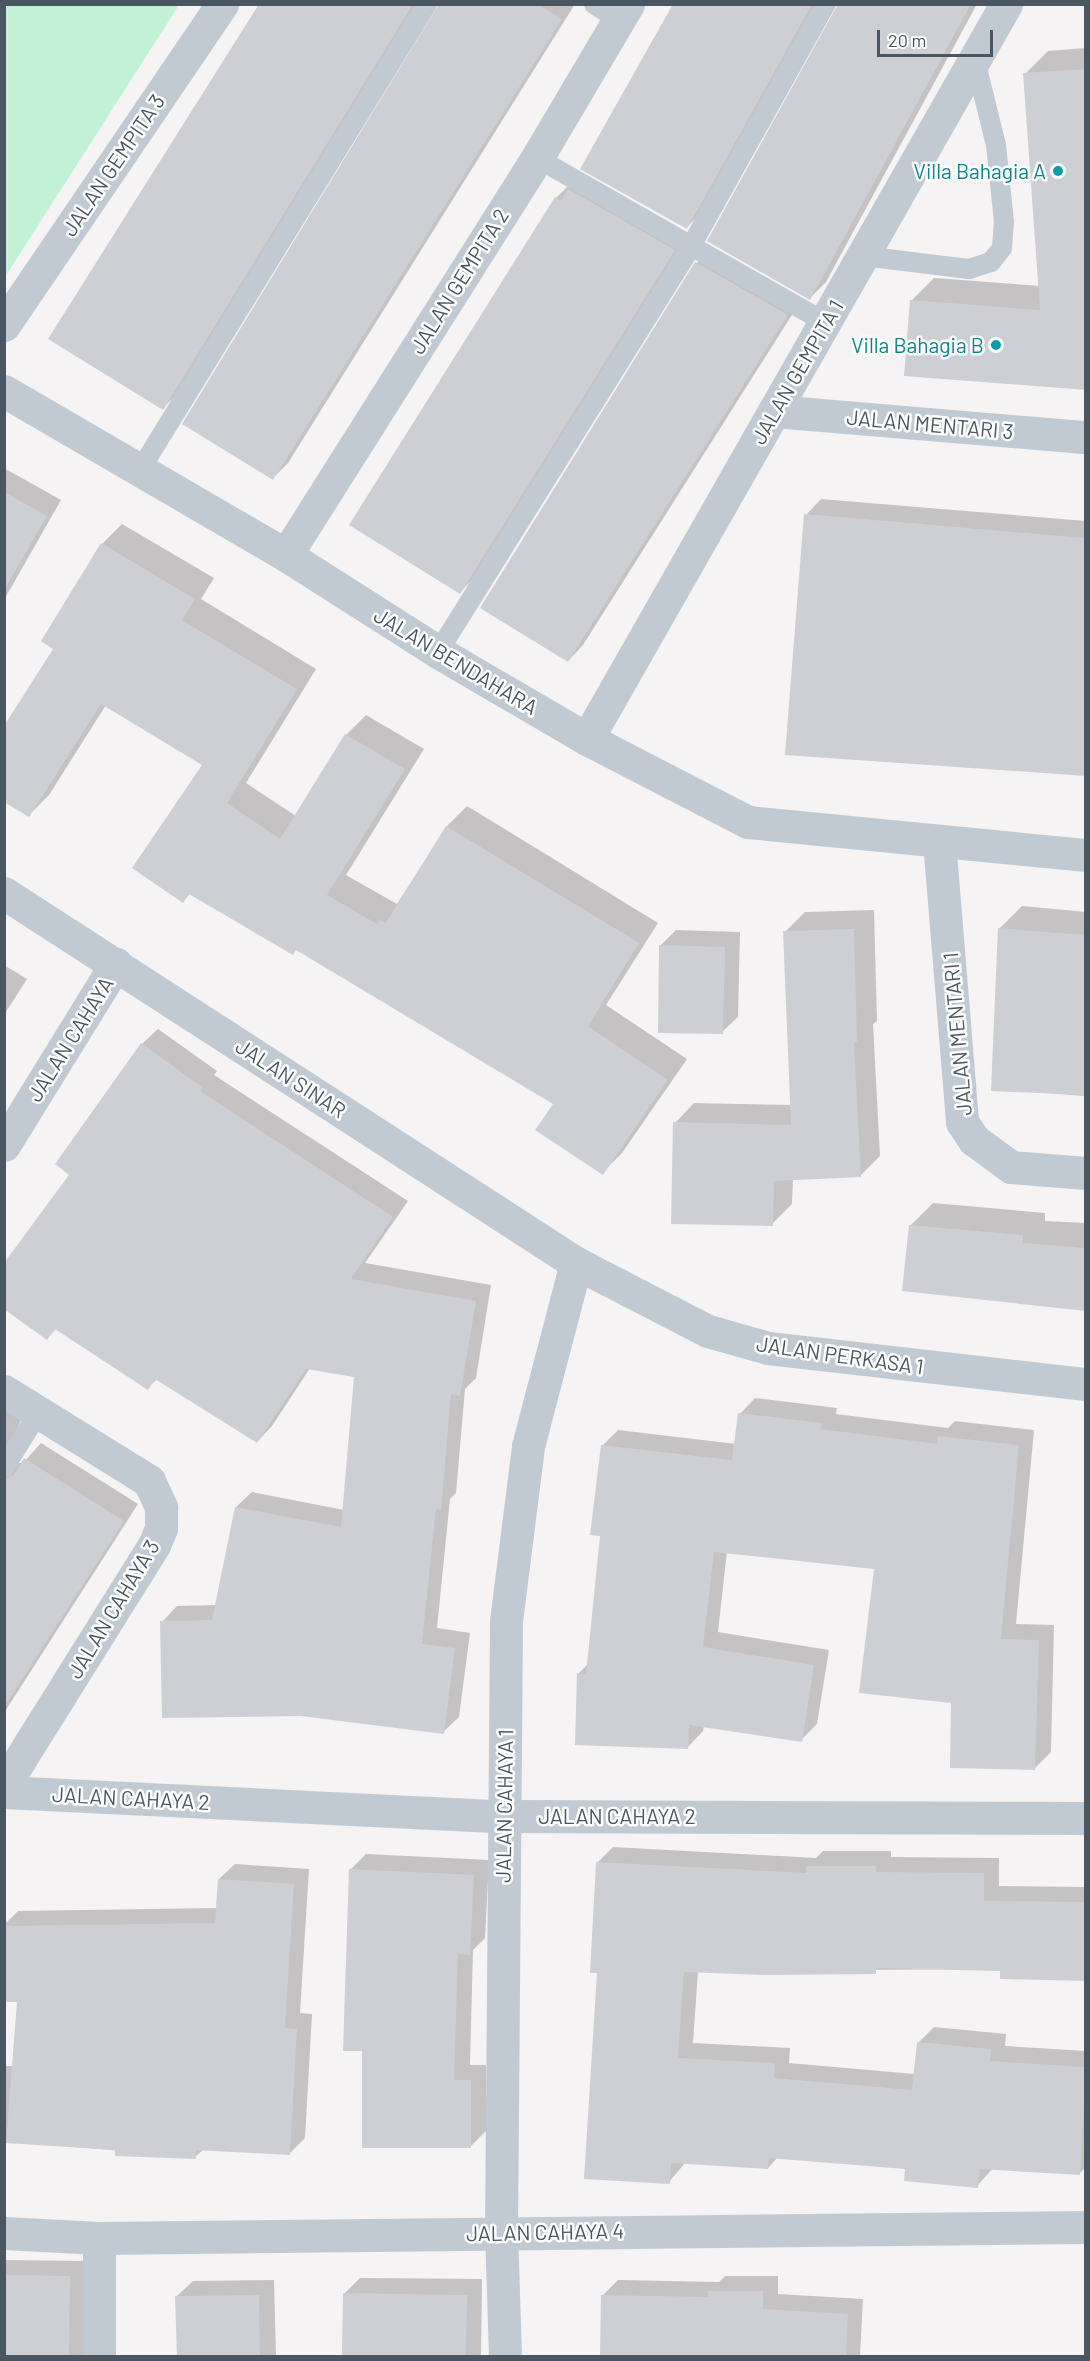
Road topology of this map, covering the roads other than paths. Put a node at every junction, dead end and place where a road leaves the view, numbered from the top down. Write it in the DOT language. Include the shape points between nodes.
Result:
graph roads {
  1 [pos="222,4"];
  2 [pos="427,4"];
  3 [pos="826,4"];
  4 [pos="1006,4"];
  5 [pos="614,10"];
  6 [pos="975,60"];
  7 [pos="537,158"];
  8 [pos="690,248"];
  9 [pos="863,256"];
  10 [pos="825,322"];
  11 [pos="4,325"];
  12 [pos="4,391"];
  13 [pos="774,411"];
  14 [pos="1086,436"];
  15 [pos="140,470"];
  16 [pos="286,555"];
  17 [pos="438,652"];
  18 [pos="587,739"];
  19 [pos="939,841"];
  20 [pos="1086,855"];
  21 [pos="4,893"];
  22 [pos="116,964"];
  23 [pos="4,1145"];
  24 [pos="1086,1173"];
  25 [pos="576,1263"];
  26 [pos="1086,1384"];
  27 [pos="4,1391"];
  28 [pos="39,1412"];
  29 [pos="4,1468"];
  30 [pos="4,1785"];
  31 [pos="4,1792"];
  32 [pos="503,1815"];
  33 [pos="1086,1818"];
  34 [pos="1086,2227"];
  35 [pos="501,2232"];
  36 [pos="4,2233"];
  37 [pos="99,2238"];
  38 [pos="99,2356"];
  39 [pos="504,2356"];
  1 -- 11 [label="street, JALAN GEMPITA 3"];
  2 -- 15 [label="lane"];
  3 -- 8 [label="lane"];
  4 -- 6 [label="street, JALAN GEMPITA 1"];
  5 -- 7 [label="street, JALAN GEMPITA 2"];
  6 -- 9 [label="street, JALAN GEMPITA 1"];
  6 -- 9 [label="lane" via="996,145 1004,222 1002,248 991,262 969,269"];
  7 -- 8 [label="lane"];
  7 -- 16 [label="street, JALAN GEMPITA 2"];
  8 -- 10 [label="lane"];
  8 -- 17 [label="lane"];
  9 -- 10 [label="street, JALAN GEMPITA 1"];
  10 -- 13 [label="street, JALAN GEMPITA 1"];
  12 -- 15 [label="street, JALAN BENDAHARA"];
  13 -- 14 [label="street, JALAN MENTARI 3"];
  13 -- 18 [label="street, JALAN GEMPITA 1"];
  15 -- 16 [label="street, JALAN BENDAHARA"];
  16 -- 17 [label="street, JALAN BENDAHARA"];
  17 -- 18 [label="street, JALAN BENDAHARA"];
  18 -- 19 [label="street, JALAN BENDAHARA" via="748,822"];
  19 -- 20 [label="street, JALAN BENDAHARA"];
  19 -- 24 [label="street, JALAN MENTARI 1" via="963,1122 974,1140 1003,1164"];
  21 -- 22 [label="street, JALAN SINAR"];
  22 -- 23 [label="street, JALAN CAHAYA"];
  22 -- 25 [label="street, JALAN SINAR"];
  25 -- 26 [label="street, JALAN PERKASA 1" via="708,1331 768,1348"];
  25 -- 32 [label="street, JALAN CAHAYA 1" via="528,1446 506,1621"];
  27 -- 28 [label="street, JALAN CAHAYA 3"];
  28 -- 29 [label="lane"];
  28 -- 30 [label="street, JALAN CAHAYA 3" via="149,1481 161,1507 161,1528"];
  31 -- 32 [label="street, JALAN CAHAYA 2"];
  32 -- 33 [label="street, JALAN CAHAYA 2"];
  32 -- 35 [label="street, JALAN CAHAYA 1"];
  34 -- 35 [label="street, JALAN CAHAYA 4"];
  35 -- 37 [label="street, JALAN CAHAYA 4"];
  35 -- 39 [label="street, JALAN CAHAYA 1"];
  36 -- 37 [label="street, JALAN CAHAYA 4"];
  37 -- 38 [label="street"];
}
